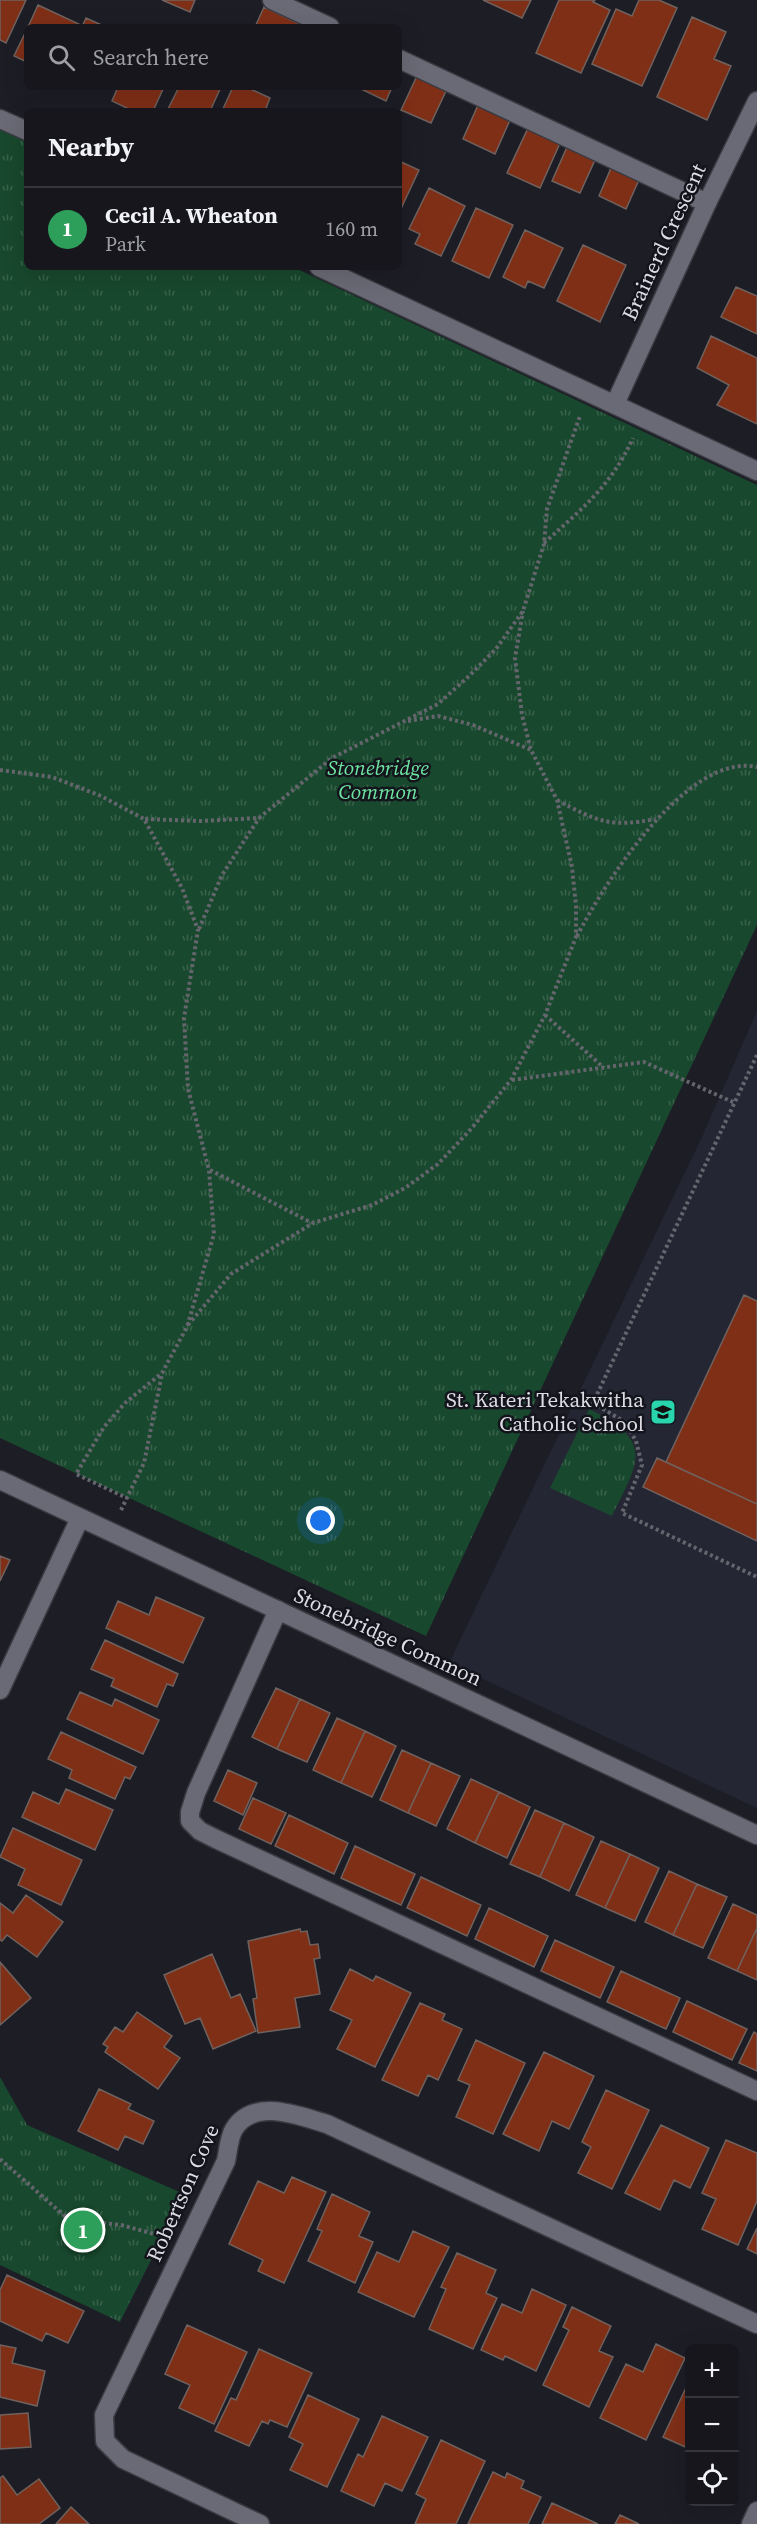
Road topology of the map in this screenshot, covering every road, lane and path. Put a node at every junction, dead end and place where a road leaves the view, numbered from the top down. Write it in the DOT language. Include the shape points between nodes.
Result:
graph roads {
  1 [pos="272,0"];
  2 [pos="324,24"];
  3 [pos="402,60"];
  4 [pos="757,101"];
  5 [pos="0,119"];
  6 [pos="24,130"];
  7 [pos="707,203"];
  8 [pos="325,270"];
  9 [pos="590,393"];
  10 [pos="615,404"];
  11 [pos="642,418"];
  12 [pos="757,471"];
  13 [pos="544,544"];
  14 [pos="523,611"];
  15 [pos="402,722"];
  16 [pos="531,750"];
  17 [pos="757,767"];
  18 [pos="0,770"];
  19 [pos="557,800"];
  20 [pos="259,818"];
  21 [pos="144,819"];
  22 [pos="656,819"];
  23 [pos="198,930"];
  24 [pos="576,937"];
  25 [pos="545,1015"];
  26 [pos="757,1055"];
  27 [pos="604,1068"];
  28 [pos="512,1080"];
  29 [pos="735,1103"];
  30 [pos="209,1170"];
  31 [pos="313,1223"];
  32 [pos="187,1327"];
  33 [pos="162,1373"];
  34 [pos="0,1480"];
  35 [pos="127,1498"];
  36 [pos="80,1518"];
  37 [pos="111,1532"];
  38 [pos="757,1577"];
  39 [pos="278,1610"];
  40 [pos="0,1690"];
  41 [pos="757,1835"];
  42 [pos="757,2091"];
  43 [pos="0,2159"];
  44 [pos="164,2236"];
  45 [pos="757,2324"];
  46 [pos="757,2511"];
  47 [pos="260,2524"];
  48 [pos="751,2524"];
  1 -- 2 [label="street"];
  3 -- 7 [label="street"];
  4 -- 7 [label="street, Brainerd Crescent"];
  5 -- 6 [label="street"];
  7 -- 10 [label="street, Brainerd Crescent"];
  8 -- 9 [label="street"];
  9 -- 10 [label="street"];
  9 -- 13 [label="path" via="547,509"];
  10 -- 11 [label="street"];
  11 -- 12 [label="street"];
  11 -- 13 [label="path" via="621,464 606,485"];
  13 -- 14 [label="path"];
  14 -- 15 [label="path" via="496,649 460,685 438,704"];
  14 -- 16 [label="path" via="514,658"];
  15 -- 16 [label="path" via="438,716 473,725"];
  15 -- 20 [label="path" via="332,758"];
  16 -- 19 [label="path"];
  17 -- 22 [label="path" via="725,768 701,781"];
  18 -- 21 [label="path" via="52,777 101,796"];
  19 -- 22 [label="path" via="592,820 627,825"];
  19 -- 24 [label="path" via="572,867"];
  20 -- 21 [label="path"];
  20 -- 23 [label="path" via="222,875"];
  21 -- 23 [label="path" via="182,888"];
  22 -- 24 [label="path" via="598,896"];
  23 -- 30 [label="path" via="184,1018 187,1077"];
  24 -- 25 [label="path"];
  25 -- 27 [label="path"];
  25 -- 28 [label="path"];
  26 -- 29 [label="path"];
  27 -- 28 [label="path"];
  27 -- 29 [label="path" via="644,1062"];
  28 -- 31 [label="path" via="438,1164 405,1188 372,1205"];
  29 -- 38 [label="path" via="593,1403 625,1422 636,1441 642,1465 622,1513"];
  30 -- 31 [label="path"];
  30 -- 32 [label="path" via="214,1234"];
  31 -- 32 [label="path" via="231,1274"];
  32 -- 33 [label="path"];
  33 -- 35 [label="path" via="144,1463"];
  33 -- 35 [label="path" via="125,1403 104,1427 76,1474"];
  34 -- 36 [label="street, Stonebridge Common"];
  35 -- 37 [label="path"];
  36 -- 37 [label="street, Stonebridge Common"];
  36 -- 40 [label="street"];
  37 -- 39 [label="street, Stonebridge Common"];
  39 -- 41 [label="street, Stonebridge Common"];
  39 -- 42 [label="street" via="196,1793 190,1821 216,1839"];
  43 -- 44 [label="path" via="68,2219 121,2225"];
  45 -- 47 [label="street, Robertson Cove" via="327,2124 283,2111 252,2113 234,2129 226,2161 104,2415 105,2441 123,2459"];
  46 -- 48 [label="street"];
}
